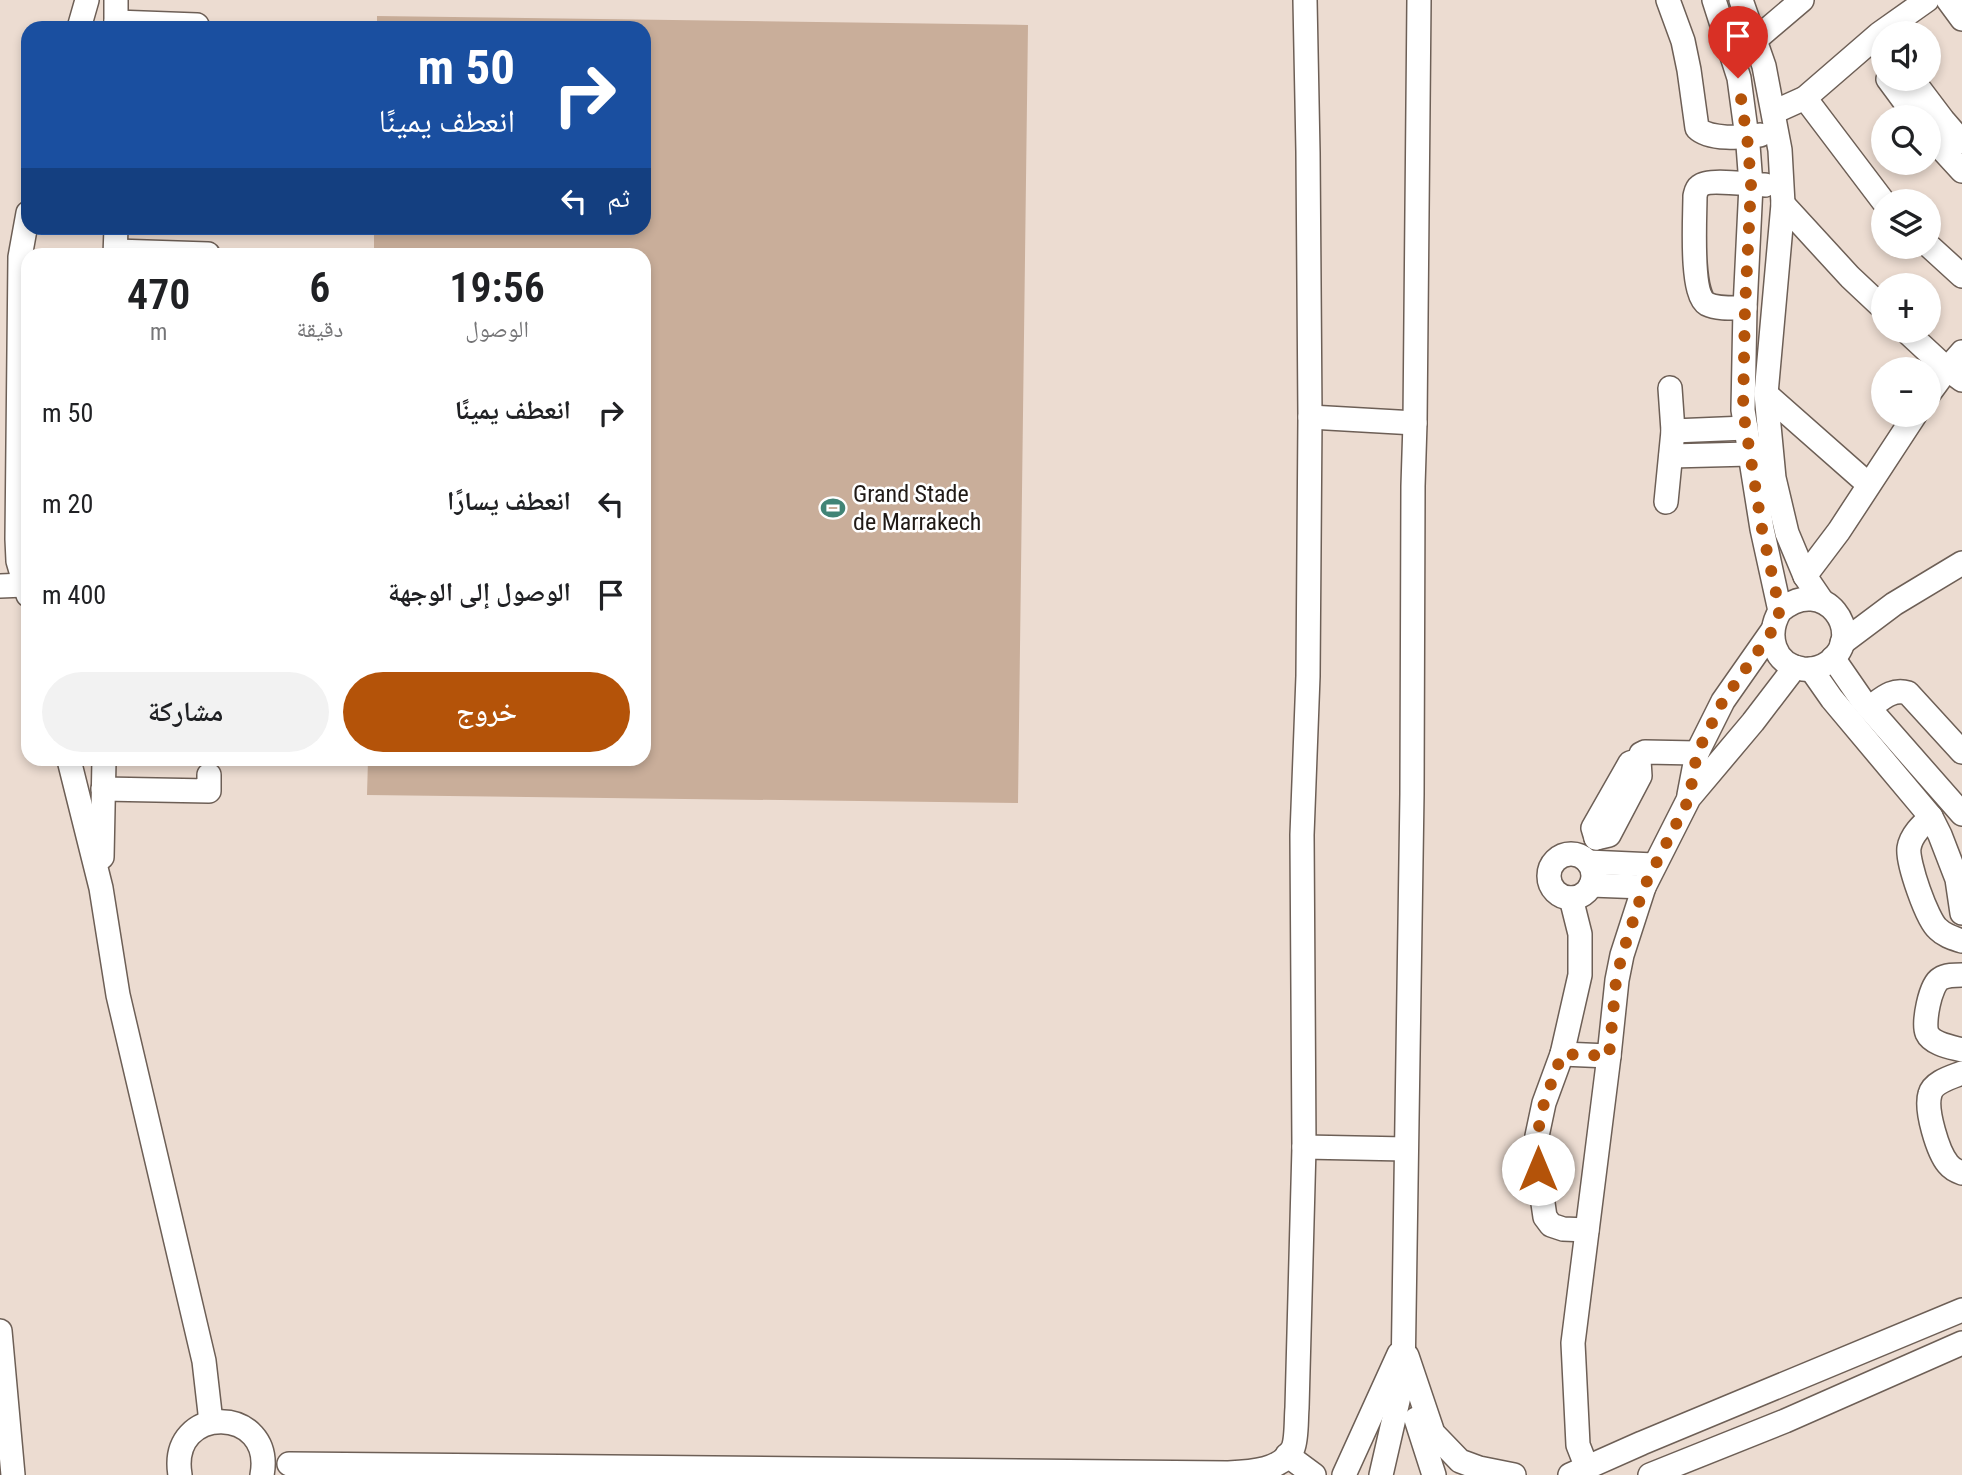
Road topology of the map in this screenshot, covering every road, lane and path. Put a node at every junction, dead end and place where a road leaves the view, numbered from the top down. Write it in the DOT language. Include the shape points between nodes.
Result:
graph roads {
  1 [pos="87,0"];
  2 [pos="1305,0"];
  3 [pos="1419,0"];
  4 [pos="1668,0"];
  5 [pos="1714,0"];
  6 [pos="1741,0"];
  7 [pos="1802,0"];
  8 [pos="1927,0"];
  9 [pos="1948,0"];
  10 [pos="116,17"];
  11 [pos="1962,19"];
  12 [pos="81,21"];
  13 [pos="152,21"];
  14 [pos="1900,21"];
  15 [pos="1755,40"];
  16 [pos="1871,44"];
  17 [pos="1921,91"];
  18 [pos="1805,98"];
  19 [pos="1775,122"];
  20 [pos="1747,137"];
  21 [pos="1962,142"];
  22 [pos="1941,149"];
  23 [pos="1962,172"];
  24 [pos="1751,185"];
  25 [pos="1874,189"];
  26 [pos="1783,195"];
  27 [pos="11,240"];
  28 [pos="1941,257"];
  29 [pos="1962,276"];
  30 [pos="1776,294"];
  31 [pos="1871,297"];
  32 [pos="1745,301"];
  33 [pos="1919,343"];
  34 [pos="1962,352"];
  35 [pos="1954,375"];
  36 [pos="1670,388"];
  37 [pos="1766,394"];
  38 [pos="16,398"];
  39 [pos="1310,417"];
  40 [pos="1415,423"];
  41 [pos="1907,427"];
  42 [pos="1673,431"];
  43 [pos="1754,442"];
  44 [pos="1671,456"];
  45 [pos="1868,484"];
  46 [pos="1665,502"];
  47 [pos="1962,563"];
  48 [pos="21,567"];
  49 [pos="1805,576"];
  50 [pos="21,583"];
  51 [pos="0,586"];
  52 [pos="1822,601"];
  53 [pos="1776,621"];
  54 [pos="1838,651"];
  55 [pos="1803,668"];
  56 [pos="1869,708"];
  57 [pos="1962,752"];
  58 [pos="1697,753"];
  59 [pos="70,766"];
  60 [pos="104,766"];
  61 [pos="209,775"];
  62 [pos="103,789"];
  63 [pos="1689,799"];
  64 [pos="1962,814"];
  65 [pos="1931,817"];
  66 [pos="1586,859"];
  67 [pos="1654,865"];
  68 [pos="1959,878"];
  69 [pos="1591,885"];
  70 [pos="1644,887"];
  71 [pos="101,888"];
  72 [pos="1571,898"];
  73 [pos="1962,913"];
  74 [pos="1962,941"];
  75 [pos="1962,975"];
  76 [pos="1962,1050"];
  77 [pos="1562,1054"];
  78 [pos="1609,1056"];
  79 [pos="1962,1073"];
  80 [pos="1304,1147"];
  81 [pos="1406,1149"];
  82 [pos="1962,1173"];
  83 [pos="1587,1230"];
  84 [pos="1962,1310"];
  85 [pos="0,1331"];
  86 [pos="1962,1343"];
  87 [pos="1403,1345"];
  88 [pos="1403,1379"];
  89 [pos="211,1422"];
  90 [pos="1287,1455"];
  91 [pos="262,1466"];
  92 [pos="1578,1472"];
  93 [pos="13,1475"];
  94 [pos="180,1475"];
  95 [pos="1314,1475"];
  96 [pos="1345,1475"];
  97 [pos="1381,1475"];
  98 [pos="1434,1475"];
  99 [pos="1514,1475"];
  100 [pos="1650,1475"];
  1 -- 12 [label="street"];
  2 -- 39 [label="street"];
  3 -- 40 [label="street"];
  4 -- 20 [label="street" via="1683,41 1697,128 1711,136"];
  5 -- 20 [label="street" via="1738,78"];
  6 -- 15 [label="street"];
  7 -- 15 [label="street"];
  8 -- 14 [label="street"];
  9 -- 11 [label="street"];
  10 -- 13 [label="street"];
  15 -- 19 [label="street"];
  16 -- 18 [label="street"];
  17 -- 21 [label="street"];
  18 -- 19 [label="street"];
  18 -- 25 [label="street"];
  19 -- 20 [label="street"];
  19 -- 26 [label="street"];
  20 -- 24 [label="street"];
  22 -- 23 [label="street"];
  24 -- 26 [label="street"];
  24 -- 32 [label="street"];
  24 -- 32 [label="street" via="1710,182 1700,185 1695,196 1695,273 1700,295 1710,306"];
  26 -- 30 [label="street"];
  26 -- 31 [label="street"];
  27 -- 38 [label="street"];
  28 -- 29 [label="street"];
  30 -- 32 [label="street"];
  30 -- 37 [label="street"];
  32 -- 43 [label="street" via="1743,410"];
  33 -- 35 [label="street"];
  34 -- 35 [label="street"];
  36 -- 42 [label="street"];
  37 -- 43 [label="street"];
  37 -- 45 [label="street"];
  38 -- 48 [label="street"];
  39 -- 40 [label="street"];
  39 -- 80 [label="street" via="1302,835"];
  40 -- 81 [label="street"];
  41 -- 45 [label="street"];
  42 -- 43 [label="street"];
  42 -- 44 [label="street"];
  43 -- 44 [label="street"];
  43 -- 49 [label="street" via="1774,478 1787,533"];
  43 -- 53 [label="street"];
  44 -- 46 [label="street"];
  45 -- 49 [label="street"];
  47 -- 54 [label="street" via="1894,604"];
  49 -- 52 [label="street"];
  50 -- 51 [label="street"];
  52 -- 53 [label="street" via="1811,598 1789,603"];
  52 -- 54 [label="street" via="1838,613 1843,633"];
  53 -- 55 [label="street" via="1773,642 1777,652"];
  53 -- 58 [label="street" via="1723,701"];
  54 -- 55 [label="street" via="1827,663"];
  54 -- 56 [label="street"];
  55 -- 63 [label="street"];
  55 -- 65 [label="street"];
  56 -- 57 [label="street" via="1889,693 1908,692"];
  56 -- 64 [label="street"];
  58 -- 63 [label="street"];
  58 -- 66 [label="street" via="1641,754 1640,776 1609,835 1596,838"];
  59 -- 71 [label="street"];
  60 -- 62 [label="street"];
  61 -- 62 [label="street" via="209,791"];
  62 -- 71 [label="street"];
  63 -- 67 [label="street"];
  65 -- 68 [label="street"];
  65 -- 74 [label="street" via="1914,835 1909,848 1911,864 1935,927"];
  66 -- 67 [label="street"];
  66 -- 69 [label="street" via="1593,873"];
  66 -- 72 [label="street" via="1565,855 1551,866 1549,879 1555,891"];
  67 -- 70 [label="street"];
  68 -- 73 [label="street"];
  69 -- 70 [label="street"];
  69 -- 72 [label="street" via="1583,895"];
  70 -- 78 [label="street" via="1616,981"];
  71 -- 89 [label="street" via="118,995 204,1361"];
  72 -- 77 [label="street" via="1580,934 1580,975"];
  75 -- 76 [label="street" via="1935,983 1926,1025 1927,1034 1935,1041"];
  77 -- 78 [label="street"];
  77 -- 83 [label="street" via="1537,1136 1543,1205 1552,1225"];
  78 -- 83 [label="street"];
  79 -- 82 [label="street" via="1936,1085 1930,1093 1939,1147 1946,1162"];
  80 -- 81 [label="street"];
  80 -- 90 [label="street" via="1297,1408 1294,1447"];
  81 -- 87 [label="street"];
  83 -- 92 [label="street" via="1573,1343"];
  84 -- 92 [label="street"];
  85 -- 93 [label="street"];
  86 -- 100 [label="street"];
  87 -- 88 [label="street"];
  87 -- 96 [label="street"];
  87 -- 99 [label="street" via="1433,1433 1460,1461"];
  88 -- 97 [label="street"];
  88 -- 98 [label="street"];
  89 -- 91 [label="street" via="224,1421 247,1430 256,1439"];
  89 -- 94 [label="street" via="199,1427 181,1446"];
  90 -- 91 [label="street" via="1266,1468 1227,1473"];
  90 -- 95 [label="street"];
}
